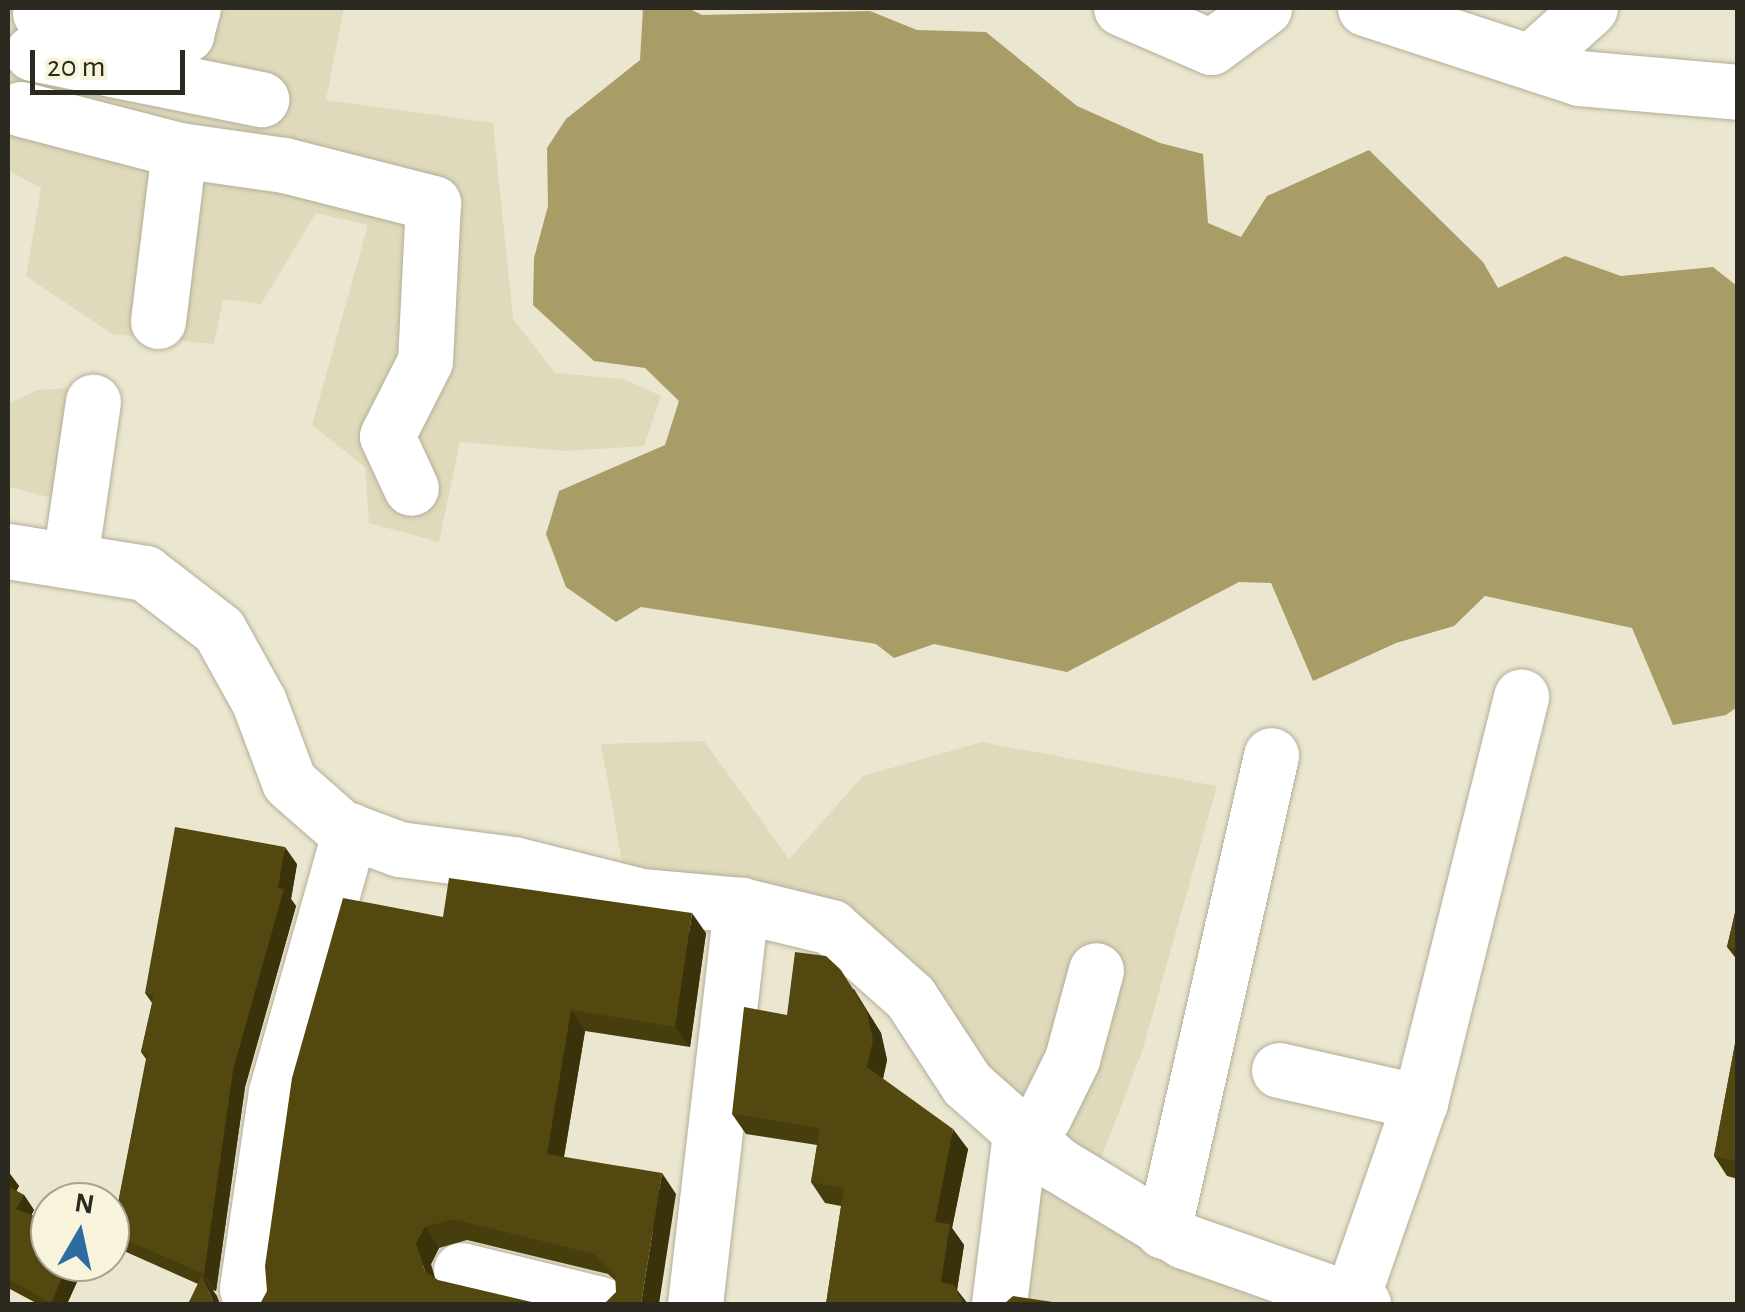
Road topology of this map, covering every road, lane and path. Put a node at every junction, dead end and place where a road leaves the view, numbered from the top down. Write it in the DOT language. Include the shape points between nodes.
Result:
graph roads {
  1 [pos="192,8"];
  2 [pos="1122,8"];
  3 [pos="1264,8"];
  4 [pos="1365,8"];
  5 [pos="1590,8"];
  6 [pos="38,24"];
  7 [pos="1531,61"];
  8 [pos="1738,92"];
  9 [pos="262,99"];
  10 [pos="179,150"];
  11 [pos="158,321"];
  12 [pos="93,402"];
  13 [pos="411,488"];
  14 [pos="8,551"];
  15 [pos="70,559"];
  16 [pos="1522,696"];
  17 [pos="1271,754"];
  18 [pos="350,830"];
  19 [pos="741,905"];
  20 [pos="1096,970"];
  21 [pos="1279,1070"];
  22 [pos="1420,1102"];
  23 [pos="1020,1132"];
  24 [pos="1163,1231"];
  25 [pos="461,1270"];
  26 [pos="1357,1302"];
  27 [pos="251,1304"];
  28 [pos="600,1304"];
  29 [pos="696,1304"];
  30 [pos="999,1304"];
  1 -- 6 [label="street" via="186,34"];
  2 -- 3 [label="street" via="1211,47"];
  4 -- 7 [label="street"];
  5 -- 7 [label="street"];
  6 -- 9 [label="street"];
  6 -- 10 [label="street" via="18,129"];
  7 -- 8 [label="street" via="1579,78"];
  10 -- 11 [label="street"];
  10 -- 13 [label="street" via="284,165 433,203 425,361 387,436"];
  12 -- 15 [label="street"];
  14 -- 15 [label="street"];
  15 -- 18 [label="street" via="146,573 219,630 259,702 289,782"];
  16 -- 22 [label="street"];
  17 -- 24 [label="street"];
  18 -- 19 [label="street" via="399,849 513,864 641,896"];
  18 -- 27 [label="street" via="276,1092 247,1288"];
  19 -- 23 [label="street" via="831,927 910,998 968,1084"];
  19 -- 29 [label="street"];
  20 -- 23 [label="street" via="1072,1059 1044,1116"];
  21 -- 22 [label="street"];
  22 -- 26 [label="street"];
  23 -- 24 [label="street" via="1057,1164"];
  23 -- 30 [label="street"];
  24 -- 26 [label="street"];
  25 -- 28 [label="street"];
}
